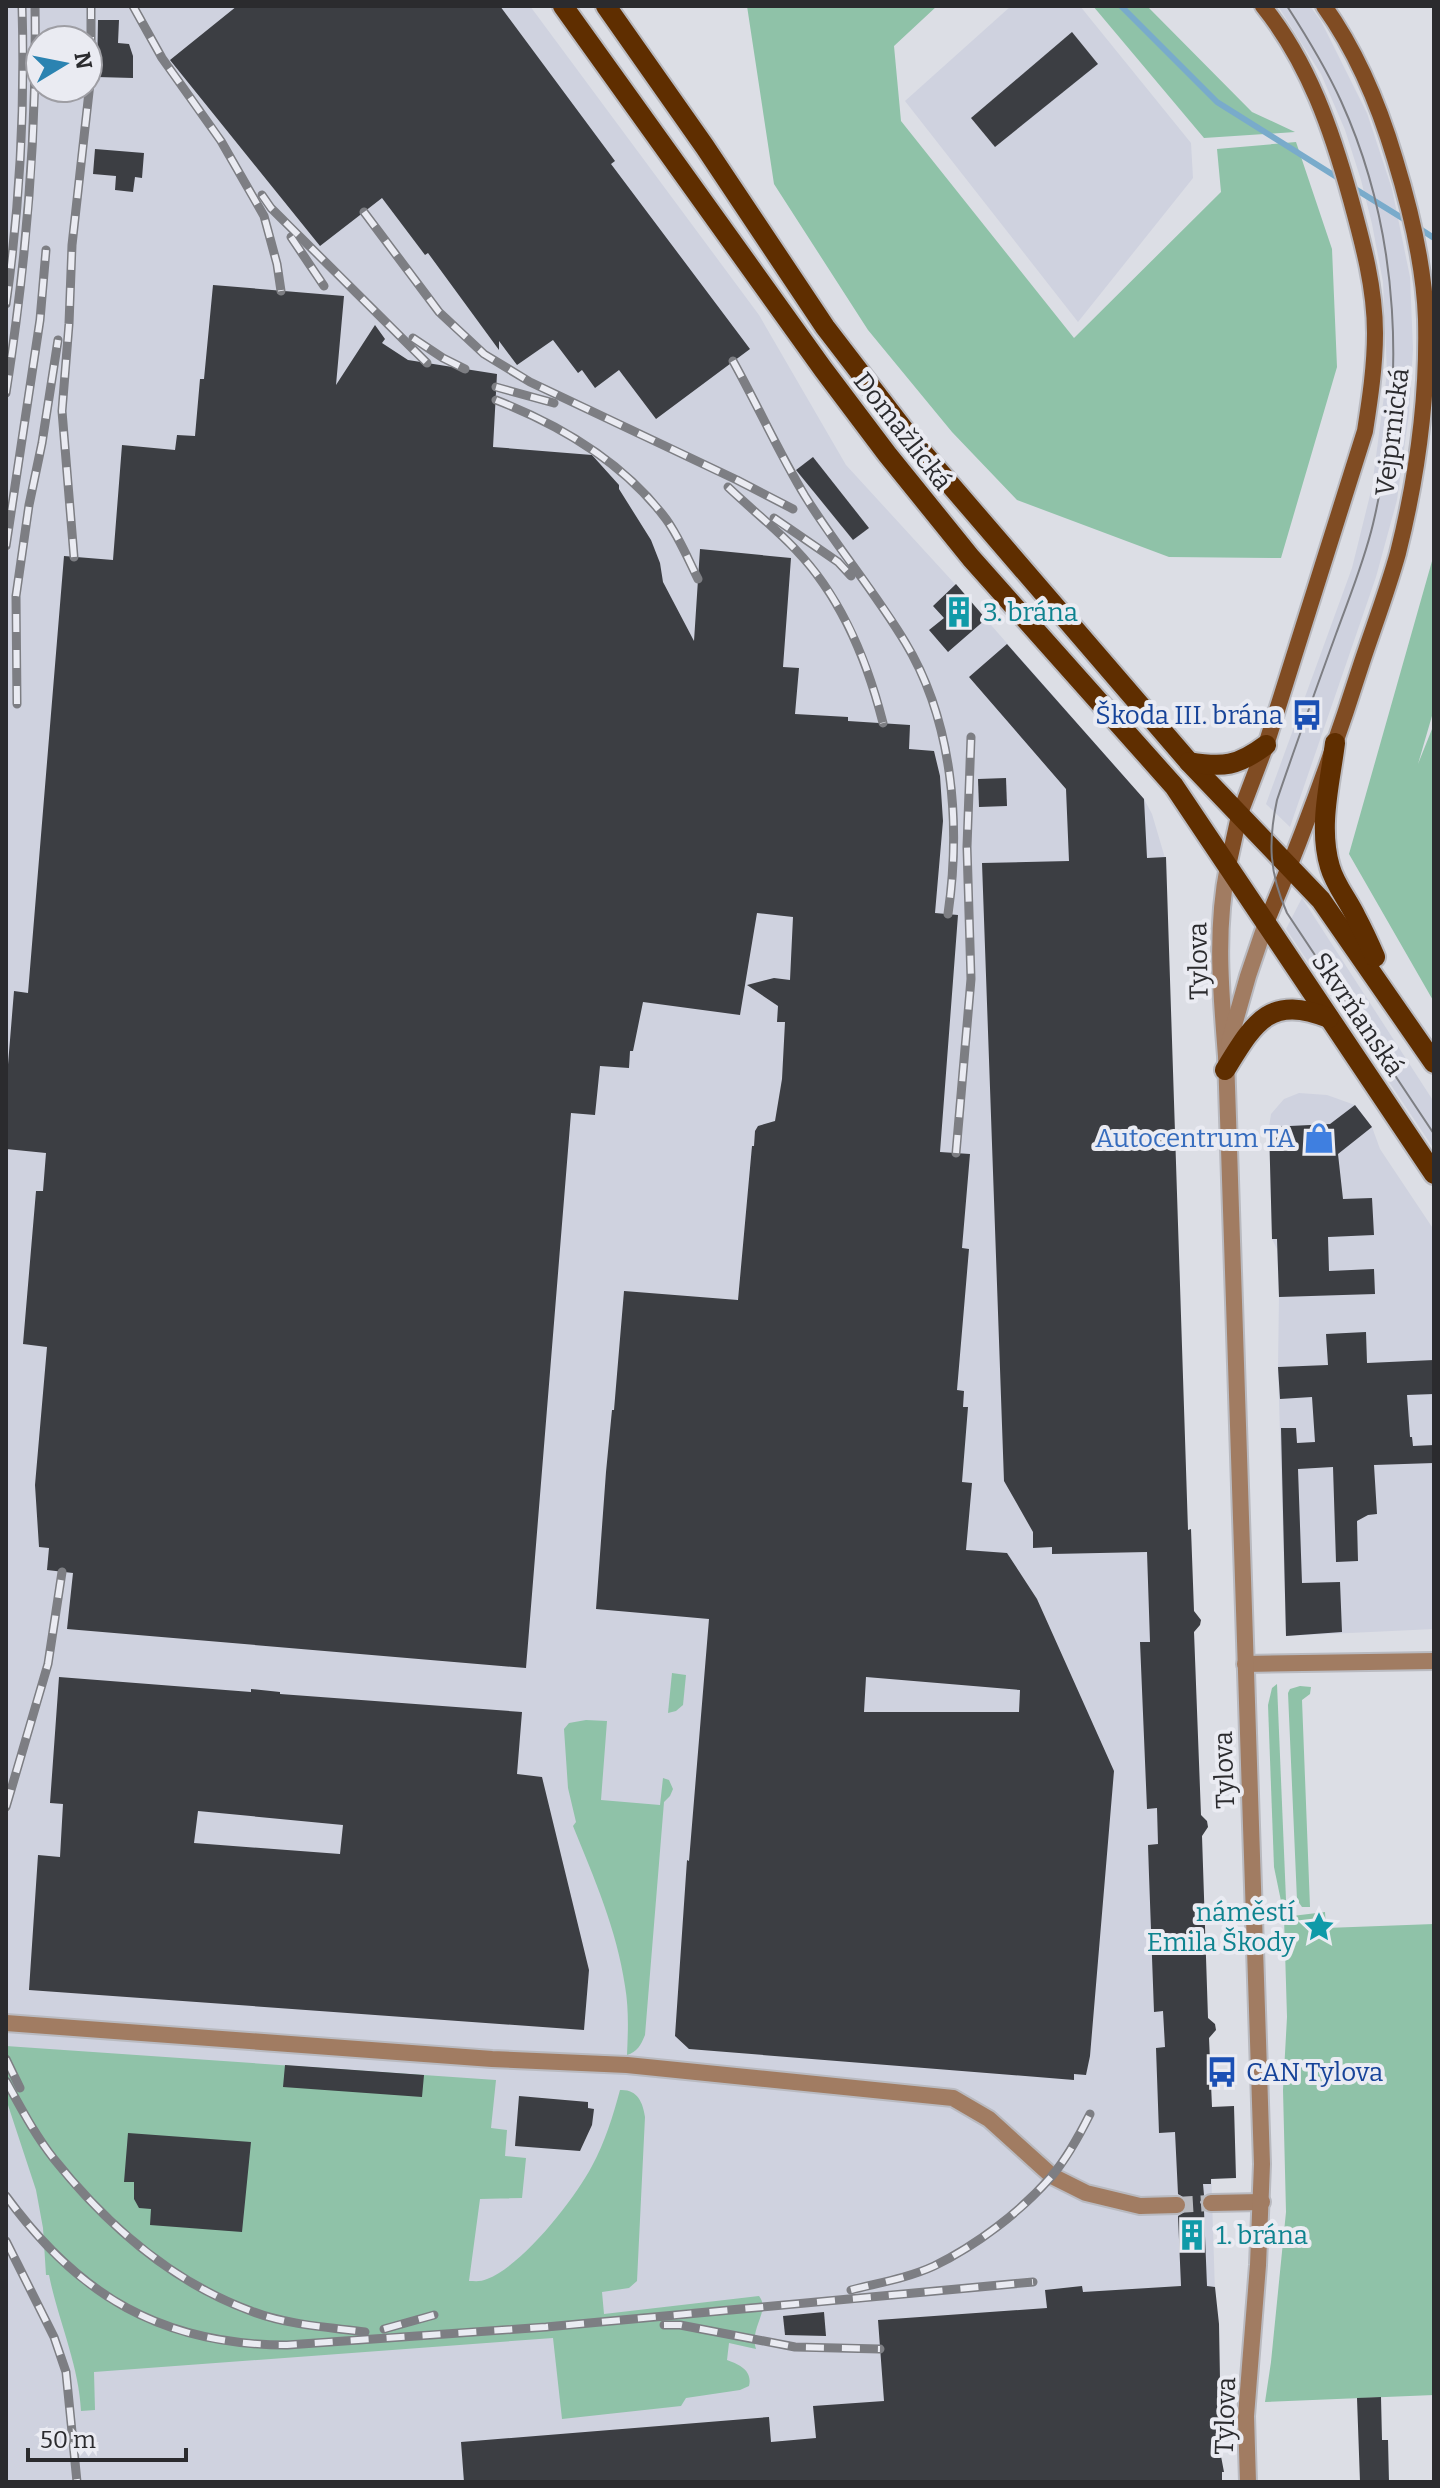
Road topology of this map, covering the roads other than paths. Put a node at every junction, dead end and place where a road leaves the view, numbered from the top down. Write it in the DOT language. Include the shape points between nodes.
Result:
graph roads {
  1 [pos="563,6"];
  2 [pos="606,6"];
  3 [pos="1263,6"];
  4 [pos="1324,6"];
  5 [pos="1335,743"];
  6 [pos="1266,745"];
  7 [pos="1189,762"];
  8 [pos="1239,816"];
  9 [pos="1228,866"];
  10 [pos="1290,866"];
  11 [pos="1266,923"];
  12 [pos="1400,1011"];
  13 [pos="1329,1018"];
  14 [pos="1226,1063"];
  15 [pos="1434,1063"];
  16 [pos="1434,1174"];
  17 [pos="1434,1661"];
  18 [pos="1245,1664"];
  19 [pos="6,2023"];
  20 [pos="1262,2202"];
  21 [pos="1211,2203"];
  22 [pos="1177,2205"];
  23 [pos="1248,2482"];
  1 -- 9 [label="main road, Domažlická" via="887,454 971,558 1174,786"];
  2 -- 7 [label="main road, Domažlická" via="875,394"];
  3 -- 6 [label="main road, Vejprnická" via="1314,88 1336,146 1366,256 1375,333 1365,431"];
  4 -- 5 [label="main road, Vejprnická" via="1376,102 1404,188 1424,286 1426,373 1417,460 1397,554"];
  5 -- 10 [label="main road, Vejprnická"];
  5 -- 12 [label="main road" via="1325,830 1330,869"];
  6 -- 7 [label="main road" via="1234,764"];
  6 -- 8 [label="main road, Vejprnická"];
  7 -- 8 [label="main road, Domažlická"];
  8 -- 9 [label="main road, Vejprnická"];
  8 -- 10 [label="main road, Skvrňanská"];
  9 -- 11 [label="main road, Domažlická"];
  9 -- 14 [label="street, Tylova" via="1218,956"];
  10 -- 11 [label="main road, Vejprnická"];
  10 -- 12 [label="main road, Skvrňanská" via="1341,925"];
  11 -- 13 [label="main road, Skvrňanská"];
  11 -- 14 [label="street, Tylova"];
  12 -- 15 [label="main road, Skvrňanská"];
  13 -- 14 [label="main road" via="1301,1009 1274,1012 1260,1020"];
  13 -- 16 [label="main road, Skvrňanská"];
  14 -- 18 [label="street, Tylova"];
  17 -- 18 [label="street"];
  18 -- 20 [label="street, Tylova"];
  19 -- 22 [label="street" via="627,2065 953,2098 989,2119 1052,2176 1086,2193 1140,2206"];
  20 -- 21 [label="street"];
  20 -- 23 [label="street, Tylova" via="1246,2416"];
}
